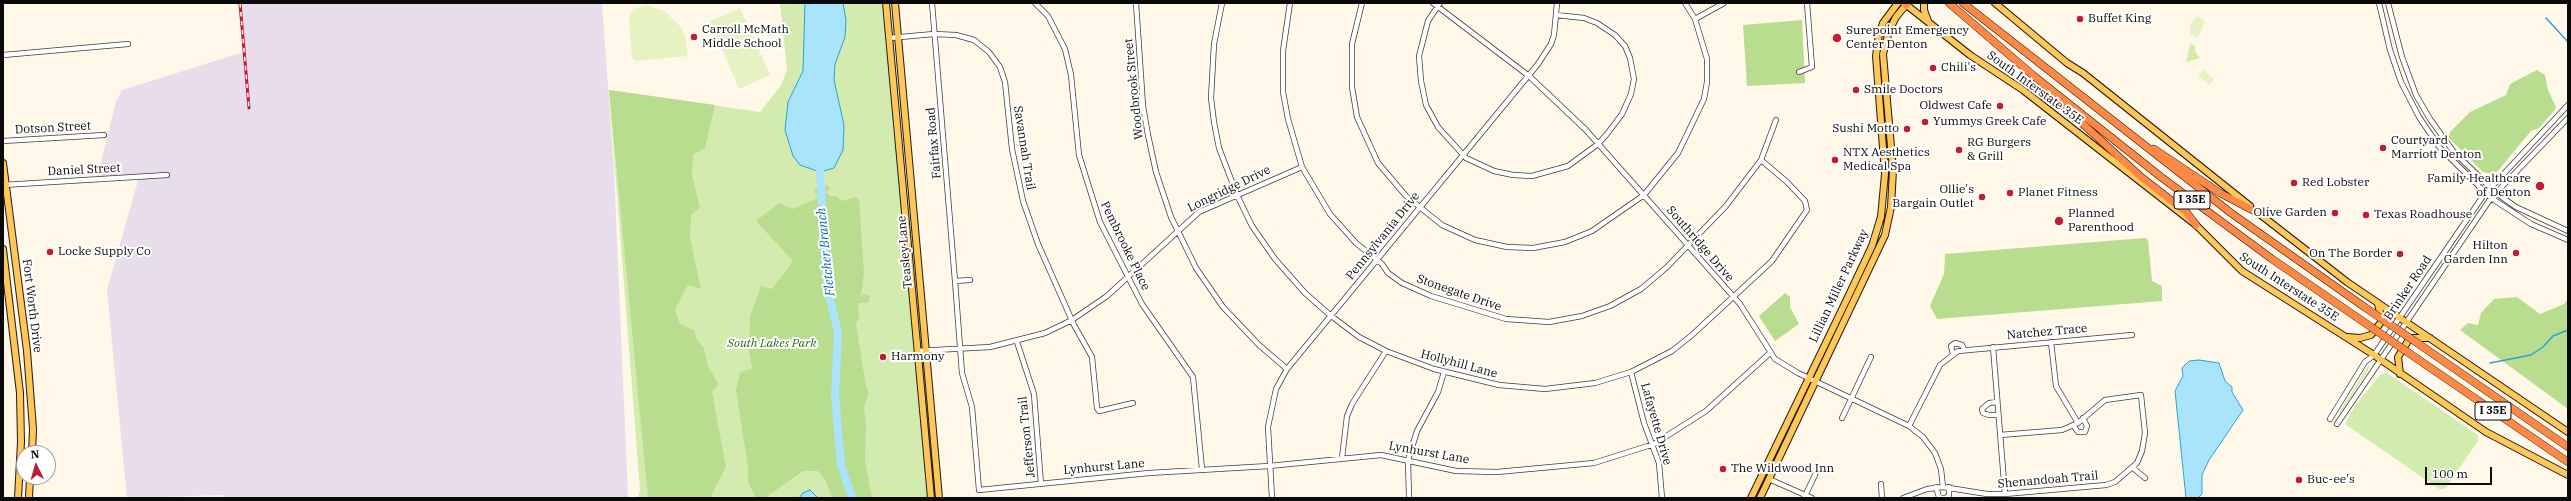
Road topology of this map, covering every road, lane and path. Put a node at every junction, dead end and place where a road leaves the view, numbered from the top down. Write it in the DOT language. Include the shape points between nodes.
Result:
graph roads {
  1 [pos="886,3"];
  2 [pos="895,3"];
  3 [pos="932,3"];
  4 [pos="1035,3"];
  5 [pos="1136,3"];
  6 [pos="1222,3"];
  7 [pos="1290,3"];
  8 [pos="1362,3"];
  9 [pos="1557,3"];
  10 [pos="1685,3"];
  11 [pos="1724,3"];
  12 [pos="1807,3"];
  13 [pos="1898,3"];
  14 [pos="1924,3"];
  15 [pos="1962,3"];
  16 [pos="1995,3"];
  17 [pos="2379,3"];
  18 [pos="2388,3"];
  19 [pos="1437,4"];
  20 [pos="1906,4"];
  21 [pos="1950,4"];
  22 [pos="1556,15"];
  23 [pos="1695,19"];
  24 [pos="1928,22"];
  25 [pos="2394,29"];
  26 [pos="2384,31"];
  27 [pos="934,34"];
  28 [pos="2396,34"];
  29 [pos="2386,36"];
  30 [pos="898,37"];
  31 [pos="889,38"];
  32 [pos="128,44"];
  33 [pos="3,55"];
  34 [pos="1800,72"];
  35 [pos="1529,76"];
  36 [pos="2035,77"];
  37 [pos="1887,99"];
  38 [pos="1879,100"];
  39 [pos="2568,105"];
  40 [pos="2568,118"];
  41 [pos="1776,120"];
  42 [pos="2125,132"];
  43 [pos="2440,134"];
  44 [pos="104,135"];
  45 [pos="2433,139"];
  46 [pos="3,141"];
  47 [pos="1598,144"];
  48 [pos="1462,154"];
  49 [pos="1761,160"];
  50 [pos="3,163"];
  51 [pos="1302,167"];
  52 [pos="167,175"];
  53 [pos="4,185"];
  54 [pos="1885,188"];
  55 [pos="2492,188"];
  56 [pos="2486,193"];
  57 [pos="2496,193"];
  58 [pos="1237,195"];
  59 [pos="1644,195"];
  60 [pos="1892,195"];
  61 [pos="2491,198"];
  62 [pos="1420,207"];
  63 [pos="2260,214"];
  64 [pos="2196,225"];
  65 [pos="1177,231"];
  66 [pos="2568,231"];
  67 [pos="2568,240"];
  68 [pos="1688,245"];
  69 [pos="3,249"];
  70 [pos="2446,249"];
  71 [pos="2452,254"];
  72 [pos="1376,260"];
  73 [pos="1128,277"];
  74 [pos="970,280"];
  75 [pos="955,281"];
  76 [pos="1853,286"];
  77 [pos="1860,290"];
  78 [pos="1734,297"];
  79 [pos="2377,301"];
  80 [pos="1330,315"];
  81 [pos="2400,317"];
  82 [pos="1072,320"];
  83 [pos="2407,322"];
  84 [pos="2132,335"];
  85 [pos="2345,337"];
  86 [pos="2432,338"];
  87 [pos="1017,342"];
  88 [pos="2052,342"];
  89 [pos="1993,347"];
  90 [pos="961,349"];
  91 [pos="1964,349"];
  92 [pos="925,350"];
  93 [pos="26,351"];
  94 [pos="918,351"];
  95 [pos="16,352"];
  96 [pos="1386,352"];
  97 [pos="1770,353"];
  98 [pos="1953,354"];
  99 [pos="2374,355"];
  100 [pos="1871,357"];
  101 [pos="2381,360"];
  102 [pos="1287,369"];
  103 [pos="1444,372"];
  104 [pos="1631,372"];
  105 [pos="2400,374"];
  106 [pos="1809,377"];
  107 [pos="1817,381"];
  108 [pos="1852,398"];
  109 [pos="1997,402"];
  110 [pos="1133,403"];
  111 [pos="1998,415"];
  112 [pos="1842,418"];
  113 [pos="2083,418"];
  114 [pos="2330,419"];
  115 [pos="2078,423"];
  116 [pos="2337,424"];
  117 [pos="2073,425"];
  118 [pos="1909,426"];
  119 [pos="2568,432"];
  120 [pos="2000,435"];
  121 [pos="1654,444"];
  122 [pos="32,445"];
  123 [pos="2568,446"];
  124 [pos="1342,458"];
  125 [pos="1408,460"];
  126 [pos="2568,462"];
  127 [pos="1269,466"];
  128 [pos="2133,468"];
  129 [pos="1202,469"];
  130 [pos="1815,474"];
  131 [pos="2568,475"];
  132 [pos="2145,478"];
  133 [pos="1770,479"];
  134 [pos="1041,484"];
  135 [pos="1881,484"];
  136 [pos="30,485"];
  137 [pos="1943,486"];
  138 [pos="1949,487"];
  139 [pos="1936,488"];
  140 [pos="979,490"];
  141 [pos="2005,494"];
  142 [pos="1805,497"];
  143 [pos="18,498"];
  144 [pos="29,498"];
  145 [pos="931,498"];
  146 [pos="939,498"];
  147 [pos="1272,498"];
  148 [pos="1409,498"];
  149 [pos="1662,498"];
  150 [pos="1751,498"];
  151 [pos="1760,498"];
  152 [pos="1812,498"];
  153 [pos="1882,498"];
  154 [pos="1903,498"];
  155 [pos="1942,498"];
  156 [pos="1945,498"];
  1 -- 31 [label="main road, Teasley Lane"];
  2 -- 30 [label="main road, Teasley Lane"];
  3 -- 27 [label="street, Fairfax Road"];
  4 -- 73 [label="street, Pembrooke Place" via="1048,16 1065,49 1071,76 1075,132 1084,176 1100,222"];
  5 -- 65 [label="street, Woodbrook Street" via="1142,93 1148,135 1156,172"];
  6 -- 58 [label="street, Hollyhill Lane" via="1214,44 1211,98 1220,148"];
  7 -- 51 [label="street, Stonegate Drive" via="1283,42 1283,92"];
  8 -- 62 [label="street" via="1354,29 1351,64 1352,87 1358,117 1378,163 1402,192"];
  9 -- 22 [label="street, Pennsylvania Drive"];
  10 -- 23 [label="street"];
  11 -- 23 [label="street"];
  12 -- 34 [label="street" via="1812,67"];
  13 -- 38 [label="main road, Lillian Miller Parkway" via="1878,34 1876,62"];
  14 -- 24 [label="main road"];
  15 -- 42 [label="highway, I 35E"];
  16 -- 63 [label="main road" via="2067,63"];
  17 -- 26 [label="street"];
  18 -- 25 [label="street"];
  19 -- 35 [label="street, Southridge Drive"];
  19 -- 48 [label="street" via="1422,40 1419,56 1421,81 1426,105 1438,127"];
  20 -- 24 [label="main road, South Interstate 35E"];
  20 -- 37 [label="main road, Lillian Miller Parkway" via="1896,17 1885,42 1883,54"];
  21 -- 36 [label="highway, I 35E"];
  22 -- 35 [label="street, Pennsylvania Drive" via="1551,44"];
  22 -- 47 [label="street" via="1584,18 1597,23 1615,35 1625,46 1630,58 1634,79 1630,98 1622,114"];
  23 -- 59 [label="street" via="1706,59 1707,82 1704,99 1678,153"];
  24 -- 64 [label="main road, South Interstate 35E" via="1970,55 2023,90"];
  25 -- 26 [label="street"];
  25 -- 28 [label="street"];
  26 -- 29 [label="street"];
  27 -- 30 [label="street, Savannah Trail"];
  27 -- 75 [label="street, Fairfax Road"];
  27 -- 82 [label="street, Savannah Trail" via="956,35 974,40 989,52 1000,67 1005,82 1012,149 1023,201 1038,244"];
  28 -- 29 [label="street"];
  28 -- 43 [label="street" via="2416,95"];
  29 -- 45 [label="street" via="2401,82"];
  30 -- 31 [label="street, Savannah Trail"];
  30 -- 92 [label="main road, Teasley Lane"];
  31 -- 94 [label="main road, Teasley Lane"];
  32 -- 33 [label="street"];
  35 -- 47 [label="street, Southridge Drive"];
  35 -- 48 [label="street, Pennsylvania Drive"];
  36 -- 64 [label="highway" via="2055,99 2115,153 2186,212"];
  36 -- 126 [label="highway, I 35E, bridge" via="2212,216"];
  37 -- 38 [label="main road"];
  37 -- 60 [label="main road, Lillian Miller Parkway" via="1893,170"];
  38 -- 54 [label="main road, Lillian Miller Parkway"];
  39 -- 55 [label="street, Brinker Road"];
  40 -- 57 [label="street, Brinker Road"];
  41 -- 49 [label="street, Stonegate Drive"];
  42 -- 63 [label="highway" via="2220,193"];
  42 -- 123 [label="highway, I 35E, bridge" via="2237,218"];
  43 -- 45 [label="street"];
  43 -- 55 [label="street" via="2461,160"];
  44 -- 46 [label="street, Dotson Street"];
  45 -- 56 [label="street"];
  47 -- 48 [label="street" via="1568,166 1532,176 1513,176 1494,171 1476,164"];
  47 -- 59 [label="street, Southridge Drive"];
  48 -- 62 [label="street, Pennsylvania Drive"];
  49 -- 68 [label="street, Stonegate Drive" via="1726,206"];
  49 -- 78 [label="street, Hollyhill Lane" via="1805,201 1807,210 1772,261"];
  50 -- 53 [label="main road, Fort Worth Drive"];
  51 -- 58 [label="street, Longridge Drive"];
  51 -- 72 [label="street, Stonegate Drive" via="1330,214"];
  52 -- 53 [label="street, Daniel Street"];
  53 -- 93 [label="main road, Fort Worth Drive"];
  54 -- 60 [label="main road"];
  54 -- 76 [label="main road, Lillian Miller Parkway" via="1881,217 1872,246"];
  55 -- 56 [label="street, Brinker Road"];
  55 -- 57 [label="street"];
  56 -- 61 [label="street"];
  56 -- 70 [label="street, Brinker Road"];
  57 -- 61 [label="street, Brinker Road"];
  57 -- 66 [label="street" via="2527,213"];
  58 -- 65 [label="street, Longridge Drive" via="1199,212"];
  58 -- 80 [label="street, Hollyhill Lane" via="1252,226 1276,259 1305,293"];
  59 -- 62 [label="street" via="1592,232 1566,242 1533,248 1507,247 1475,240 1442,224"];
  59 -- 68 [label="street, Southridge Drive"];
  60 -- 77 [label="main road, Lillian Miller Parkway" via="1885,235"];
  61 -- 67 [label="street" via="2531,224"];
  61 -- 71 [label="street, Brinker Road"];
  62 -- 72 [label="street, Pennsylvania Drive"];
  63 -- 79 [label="main road" via="2317,260"];
  64 -- 85 [label="main road, South Interstate 35E" via="2233,264"];
  65 -- 73 [label="street, Longridge Drive"];
  65 -- 102 [label="street, Woodbrook Street" via="1196,268 1223,307 1259,346"];
  68 -- 72 [label="street, Stonegate Drive" via="1653,280 1624,299 1582,316 1549,322 1506,319 1431,296 1397,280"];
  68 -- 78 [label="street, Southridge Drive"];
  69 -- 95 [label="main road, Fort Worth Drive"];
  70 -- 71 [label="street"];
  70 -- 81 [label="street, Brinker Road"];
  71 -- 83 [label="street, Brinker Road"];
  72 -- 80 [label="street, Pennsylvania Drive"];
  73 -- 82 [label="street, Longridge Drive"];
  73 -- 129 [label="street, Pembrooke Place" via="1157,327 1192,377"];
  74 -- 75 [label="street"];
  75 -- 90 [label="street, Fairfax Road"];
  76 -- 77 [label="main road"];
  76 -- 106 [label="main road, Lillian Miller Parkway"];
  77 -- 107 [label="main road, Lillian Miller Parkway"];
  78 -- 97 [label="street, Southridge Drive"];
  78 -- 104 [label="street, Hollyhill Lane" via="1672,351"];
  79 -- 81 [label="main road"];
  79 -- 85 [label="main road" via="2382,310 2382,320 2371,335 2360,338"];
  80 -- 96 [label="street, Hollyhill Lane" via="1359,337"];
  80 -- 102 [label="street, Pennsylvania Drive"];
  81 -- 83 [label="main road"];
  81 -- 99 [label="street, Brinker Road"];
  82 -- 87 [label="street, Longridge Drive" via="1045,333"];
  82 -- 110 [label="street, Savannah Trail" via="1092,357 1099,411"];
  83 -- 86 [label="main road"];
  83 -- 101 [label="street, Brinker Road"];
  84 -- 88 [label="street, Natchez Trace"];
  85 -- 99 [label="main road, South Interstate 35E"];
  86 -- 105 [label="main road" via="2413,338 2408,341 2398,357"];
  86 -- 119 [label="main road"];
  87 -- 90 [label="street, Longridge Drive"];
  87 -- 134 [label="street, Jefferson Trail" via="1034,394"];
  88 -- 89 [label="street, Natchez Trace"];
  88 -- 115 [label="street" via="2056,386"];
  89 -- 91 [label="street, Natchez Trace"];
  89 -- 109 [label="street"];
  90 -- 92 [label="street, Longridge Drive"];
  90 -- 140 [label="street, Fairfax Road" via="962,373 972,407"];
  91 -- 98 [label="street, Natchez Trace"];
  91 -- 98 [label="street, Natchez Trace" via="1962,345 1955,343 1951,346"];
  92 -- 94 [label="street, Longridge Drive"];
  92 -- 146 [label="main road, Teasley Lane"];
  93 -- 95 [label="main road"];
  93 -- 122 [label="main road, Fort Worth Drive"];
  94 -- 145 [label="main road, Teasley Lane"];
  95 -- 143 [label="main road, Fort Worth Drive" via="21,418"];
  96 -- 103 [label="street, Hollyhill Lane"];
  96 -- 124 [label="street" via="1352,404 1346,423"];
  97 -- 106 [label="street, Southridge Drive" via="1782,364"];
  97 -- 121 [label="street, Lynhurst Lane" via="1706,411"];
  98 -- 118 [label="street, Natchez Trace" via="1940,365"];
  99 -- 101 [label="main road, South Interstate 35E"];
  99 -- 114 [label="street, Brinker Road" via="2365,362"];
  100 -- 108 [label="street"];
  101 -- 105 [label="main road, South Interstate 35E"];
  101 -- 116 [label="street, Brinker Road"];
  102 -- 127 [label="street, Pennsylvania Drive" via="1276,389 1269,415"];
  103 -- 104 [label="street, Hollyhill Lane" via="1498,385 1545,389 1595,383"];
  103 -- 125 [label="street" via="1438,392 1417,431"];
  104 -- 121 [label="street, Lafayette Drive" via="1644,423"];
  105 -- 131 [label="main road, South Interstate 35E" via="2486,432"];
  106 -- 107 [label="street, Southridge Drive"];
  106 -- 150 [label="main road, Lillian Miller Parkway"];
  107 -- 108 [label="street, Southridge Drive"];
  107 -- 133 [label="main road, Lillian Miller Parkway"];
  108 -- 112 [label="street"];
  108 -- 118 [label="street, Southridge Drive"];
  109 -- 111 [label="street"];
  109 -- 111 [label="street" via="1983,405 1982,409 1989,415"];
  111 -- 120 [label="street"];
  113 -- 115 [label="street"];
  113 -- 117 [label="street" via="2087,426 2085,432 2078,432"];
  113 -- 128 [label="street, Shenandoah Trail" via="2105,400 2141,395 2145,433 2139,458"];
  115 -- 117 [label="street"];
  117 -- 120 [label="street" via="2062,430"];
  118 -- 137 [label="street, Southridge Drive" via="1923,437 1935,453"];
  120 -- 141 [label="street"];
  121 -- 125 [label="street, Lynhurst Lane" via="1594,463 1497,472 1456,471"];
  121 -- 149 [label="street, Lafayette Drive" via="1659,463"];
  124 -- 125 [label="street, Lynhurst Lane" via="1381,455"];
  124 -- 127 [label="street, Lynhurst Lane"];
  125 -- 148 [label="street"];
  127 -- 129 [label="street, Lynhurst Lane"];
  127 -- 147 [label="street, Pennsylvania Drive"];
  128 -- 132 [label="street"];
  128 -- 141 [label="street, Shenandoah Trail" via="2123,477 2106,485"];
  129 -- 134 [label="street, Lynhurst Lane"];
  130 -- 142 [label="street"];
  133 -- 142 [label="street"];
  133 -- 151 [label="main road, Lillian Miller Parkway"];
  134 -- 140 [label="street, Lynhurst Lane"];
  135 -- 153 [label="street"];
  136 -- 144 [label="main road"];
  137 -- 138 [label="street, Shenandoah Trail"];
  137 -- 139 [label="street, Shenandoah Trail"];
  138 -- 141 [label="street, Shenandoah Trail" via="1987,494"];
  138 -- 156 [label="street" via="1948,496"];
  139 -- 154 [label="street, Shenandoah Trail"];
  139 -- 155 [label="street" via="1937,494"];
  142 -- 152 [label="street"];
}
